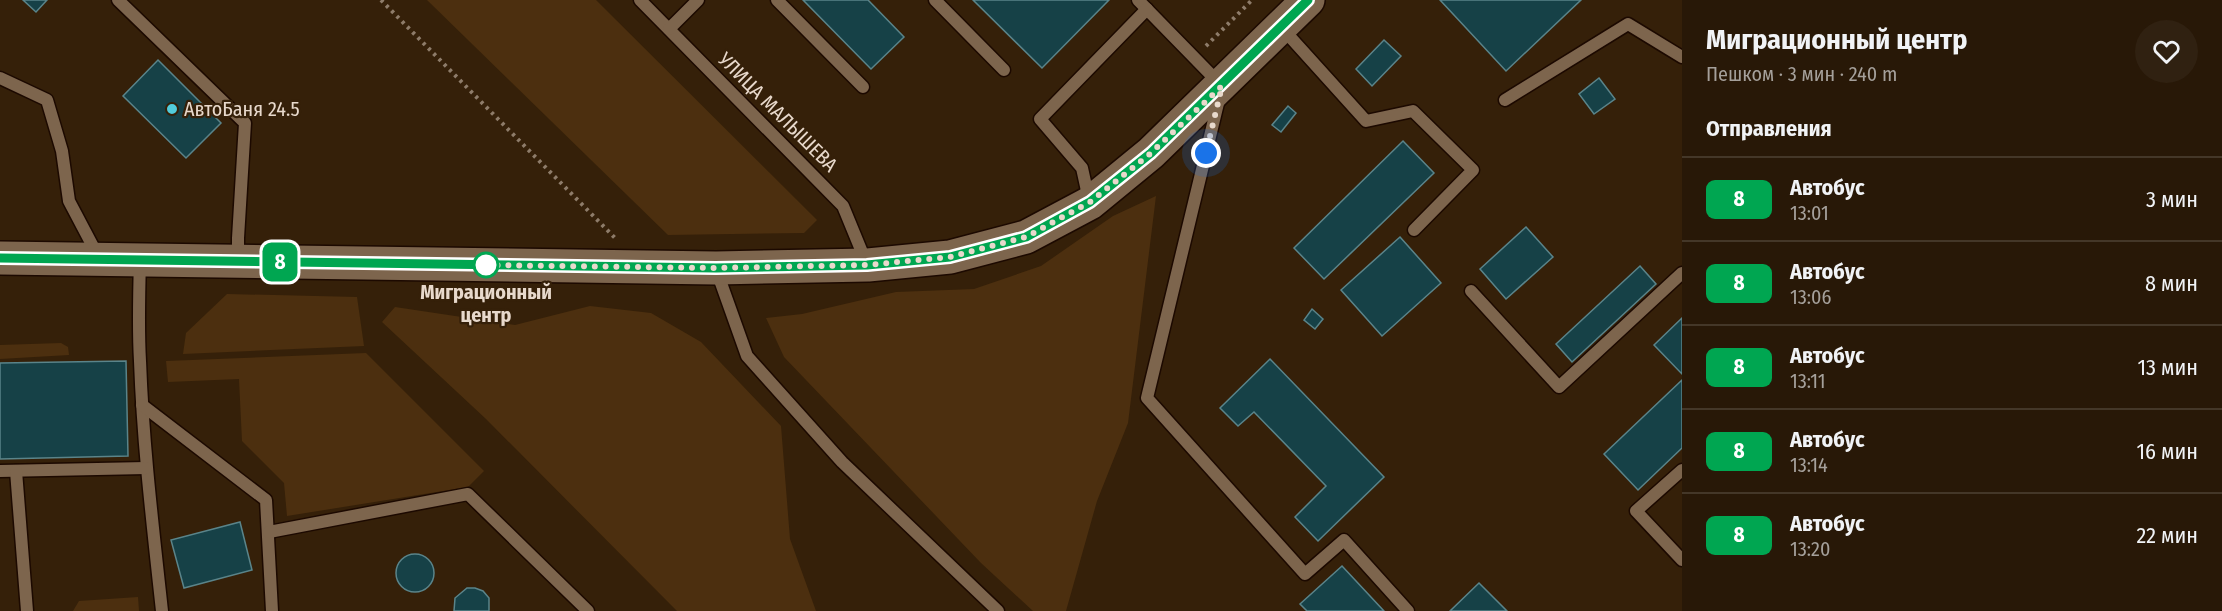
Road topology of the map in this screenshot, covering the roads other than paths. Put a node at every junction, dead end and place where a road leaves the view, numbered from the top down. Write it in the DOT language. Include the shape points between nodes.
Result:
graph roads {
  1 [pos="118,0"];
  2 [pos="640,0"];
  3 [pos="698,0"];
  4 [pos="777,0"];
  5 [pos="935,0"];
  6 [pos="1308,0"];
  7 [pos="1143,4"];
  8 [pos="1281,27"];
  9 [pos="669,29"];
  10 [pos="1682,57"];
  11 [pos="1004,70"];
  12 [pos="0,78"];
  13 [pos="1222,86"];
  14 [pos="863,87"];
  15 [pos="1505,100"];
  16 [pos="1090,202"];
  17 [pos="1414,230"];
  18 [pos="0,258"];
  19 [pos="100,259"];
  20 [pos="140,260"];
  21 [pos="238,262"];
  22 [pos="867,265"];
  23 [pos="716,268"];
  24 [pos="1682,273"];
  25 [pos="1471,291"];
  26 [pos="142,405"];
  27 [pos="146,468"];
  28 [pos="1682,470"];
  29 [pos="0,471"];
  30 [pos="16,471"];
  31 [pos="269,532"];
  32 [pos="1682,560"];
  33 [pos="27,611"];
  34 [pos="162,611"];
  35 [pos="272,611"];
  36 [pos="588,611"];
  37 [pos="998,611"];
  38 [pos="1408,611"];
  1 -- 21 [label="lane" via="245,123"];
  2 -- 9 [label="lane, УЛИЦА МАЛЫШЕВА"];
  3 -- 9 [label="lane"];
  4 -- 14 [label="lane"];
  5 -- 11 [label="lane"];
  6 -- 8 [label="main road"];
  7 -- 13 [label="lane"];
  7 -- 16 [label="lane" via="1040,119 1082,168"];
  8 -- 13 [label="main road"];
  8 -- 17 [label="lane" via="1366,121 1413,111 1473,170"];
  9 -- 22 [label="lane, УЛИЦА МАЛЫШЕВА" via="843,206"];
  10 -- 15 [label="lane" via="1628,24"];
  12 -- 19 [label="lane" via="47,100 62,151 69,201"];
  13 -- 16 [label="main road" via="1151,153"];
  13 -- 38 [label="lane" via="1147,398 1305,574 1344,540"];
  16 -- 22 [label="main road" via="1026,237 950,257"];
  18 -- 19 [label="main road"];
  19 -- 20 [label="main road"];
  20 -- 21 [label="main road"];
  20 -- 26 [label="lane"];
  21 -- 23 [label="main road"];
  22 -- 23 [label="main road"];
  23 -- 37 [label="lane" via="747,356 842,462"];
  24 -- 25 [label="lane" via="1559,387"];
  26 -- 27 [label="lane"];
  26 -- 31 [label="lane" via="266,500"];
  27 -- 30 [label="lane"];
  27 -- 34 [label="lane"];
  28 -- 32 [label="lane" via="1636,511"];
  29 -- 30 [label="lane"];
  30 -- 33 [label="lane"];
  31 -- 35 [label="lane"];
  31 -- 36 [label="lane" via="468,494"];
}
